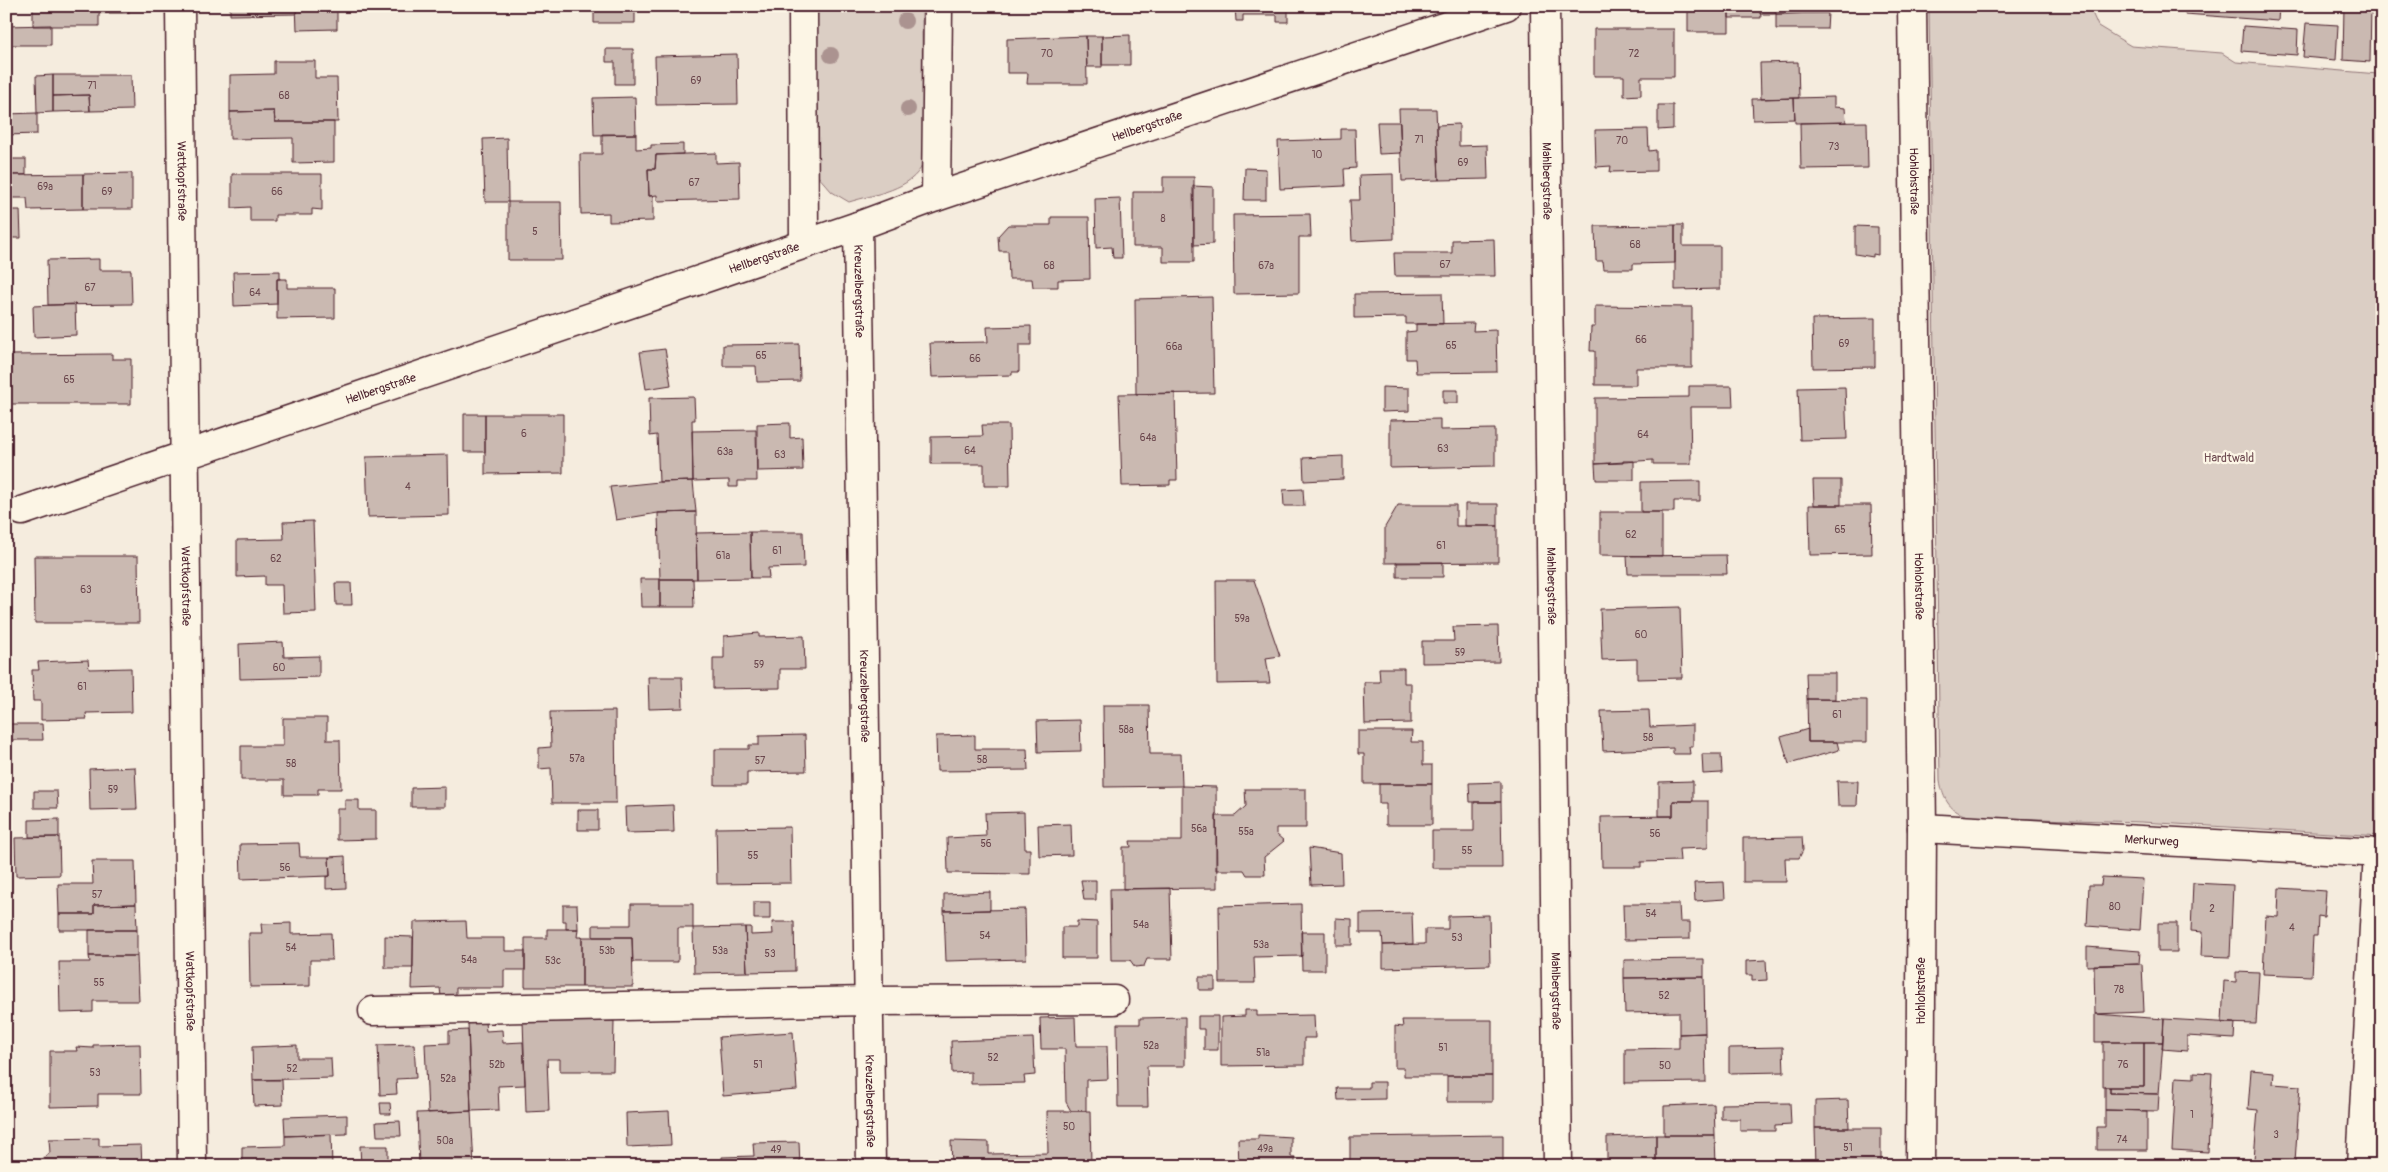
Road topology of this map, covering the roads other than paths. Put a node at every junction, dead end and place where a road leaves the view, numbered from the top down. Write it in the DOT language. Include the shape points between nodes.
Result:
graph roads {
  1 [pos="180,6"];
  2 [pos="803,6"];
  3 [pos="938,6"];
  4 [pos="1506,6"];
  5 [pos="1544,6"];
  6 [pos="1912,6"];
  7 [pos="936,197"];
  8 [pos="858,226"];
  9 [pos="804,243"];
  10 [pos="185,456"];
  11 [pos="22,511"];
  12 [pos="1922,828"];
  13 [pos="2380,853"];
  14 [pos="1114,1000"];
  15 [pos="869,1001"];
  16 [pos="373,1011"];
  17 [pos="192,1166"];
  18 [pos="871,1166"];
  19 [pos="1558,1166"];
  20 [pos="1920,1166"];
  21 [pos="2361,1166"];
  1 -- 10 [label="street, Wattkopfstraße"];
  2 -- 9 [label="street"];
  3 -- 7 [label="street"];
  4 -- 7 [label="street, Hellbergstraße"];
  5 -- 19 [label="street, Mahlbergstraße"];
  6 -- 12 [label="street, Hohlohstraße"];
  7 -- 8 [label="street, Hellbergstraße"];
  8 -- 9 [label="street, Hellbergstraße"];
  8 -- 15 [label="street, Kreuzelbergstraße"];
  9 -- 10 [label="street, Hellbergstraße"];
  10 -- 11 [label="street, Hellbergstraße"];
  10 -- 17 [label="street, Wattkopfstraße"];
  12 -- 13 [label="street, Merkurweg"];
  12 -- 20 [label="street, Hohlohstraße"];
  13 -- 21 [label="street"];
  14 -- 15 [label="street"];
  15 -- 16 [label="street"];
  15 -- 18 [label="street, Kreuzelbergstraße"];
}
